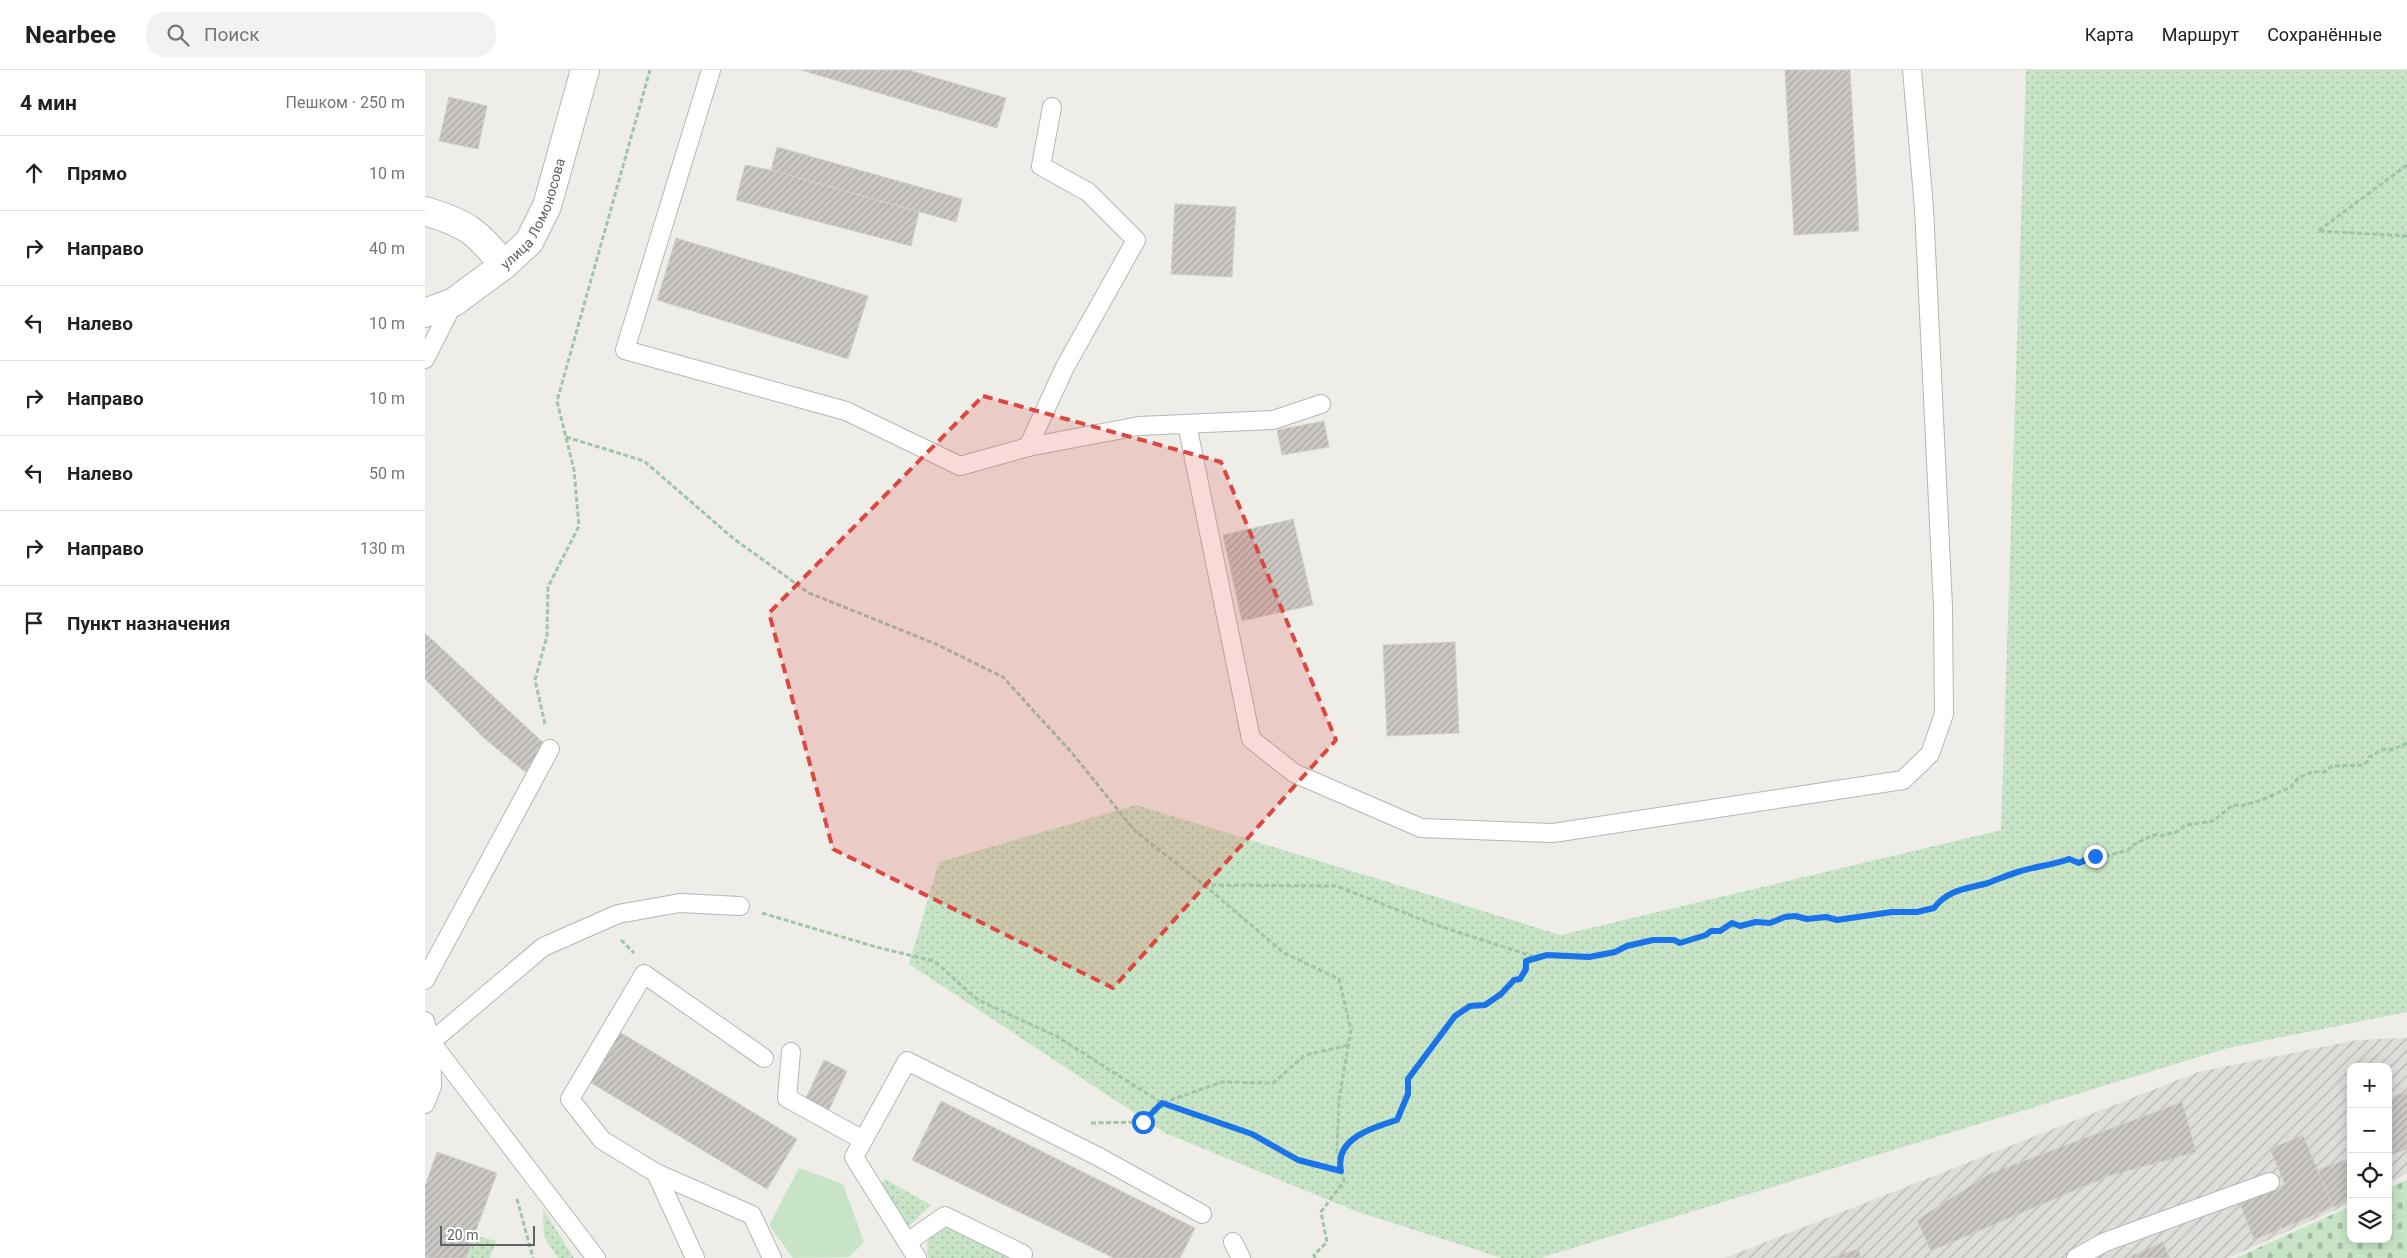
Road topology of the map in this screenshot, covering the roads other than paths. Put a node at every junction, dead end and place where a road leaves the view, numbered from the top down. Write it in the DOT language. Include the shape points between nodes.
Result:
graph roads {
  1 [pos="585,70"];
  2 [pos="711,70"];
  3 [pos="1912,70"];
  4 [pos="1052,107"];
  5 [pos="425,211"];
  6 [pos="504,265"];
  7 [pos="454,302"];
  8 [pos="425,313"];
  9 [pos="425,359"];
  10 [pos="1321,404"];
  11 [pos="1187,424"];
  12 [pos="1028,447"];
  13 [pos="550,749"];
  14 [pos="740,906"];
  15 [pos="425,980"];
  16 [pos="425,1021"];
  17 [pos="431,1042"];
  18 [pos="791,1052"];
  19 [pos="764,1058"];
  20 [pos="425,1104"];
  21 [pos="863,1140"];
  22 [pos="656,1172"];
  23 [pos="2271,1182"];
  24 [pos="1203,1214"];
  25 [pos="909,1241"];
  26 [pos="1233,1242"];
  27 [pos="1025,1256"];
  28 [pos="596,1258"];
  29 [pos="695,1258"];
  30 [pos="772,1258"];
  31 [pos="917,1258"];
  32 [pos="1241,1258"];
  33 [pos="2076,1258"];
  1 -- 6 [label="main road, улица Ломоносова" via="547,206 529,242"];
  2 -- 12 [label="lane" via="625,350 846,411 960,466"];
  3 -- 11 [label="lane" via="1925,228 1943,597 1944,714 1930,754 1903,780 1553,833 1421,828 1294,773 1251,739"];
  4 -- 12 [label="lane" via="1041,166 1088,192 1136,240 1065,367"];
  5 -- 6 [label="main road" via="455,220 481,236"];
  6 -- 7 [label="main road, улица Ломоносова"];
  7 -- 8 [label="main road, улица Ломоносова"];
  7 -- 9 [label="lane"];
  10 -- 11 [label="lane" via="1273,420"];
  11 -- 12 [label="lane" via="1139,426"];
  13 -- 15 [label="lane"];
  14 -- 17 [label="lane" via="680,903 618,914 601,921 543,947"];
  16 -- 17 [label="lane"];
  17 -- 20 [label="lane" via="432,1086"];
  17 -- 28 [label="lane"];
  18 -- 21 [label="lane" via="787,1098"];
  19 -- 22 [label="lane" via="644,974 570,1099 602,1140"];
  21 -- 24 [label="lane" via="907,1061 1058,1136"];
  21 -- 25 [label="lane" via="854,1157"];
  22 -- 29 [label="lane"];
  22 -- 30 [label="lane" via="752,1216"];
  23 -- 33 [label="lane" via="2105,1242"];
  25 -- 27 [label="lane" via="945,1216"];
  25 -- 31 [label="lane"];
  26 -- 32 [label="lane"];
}
